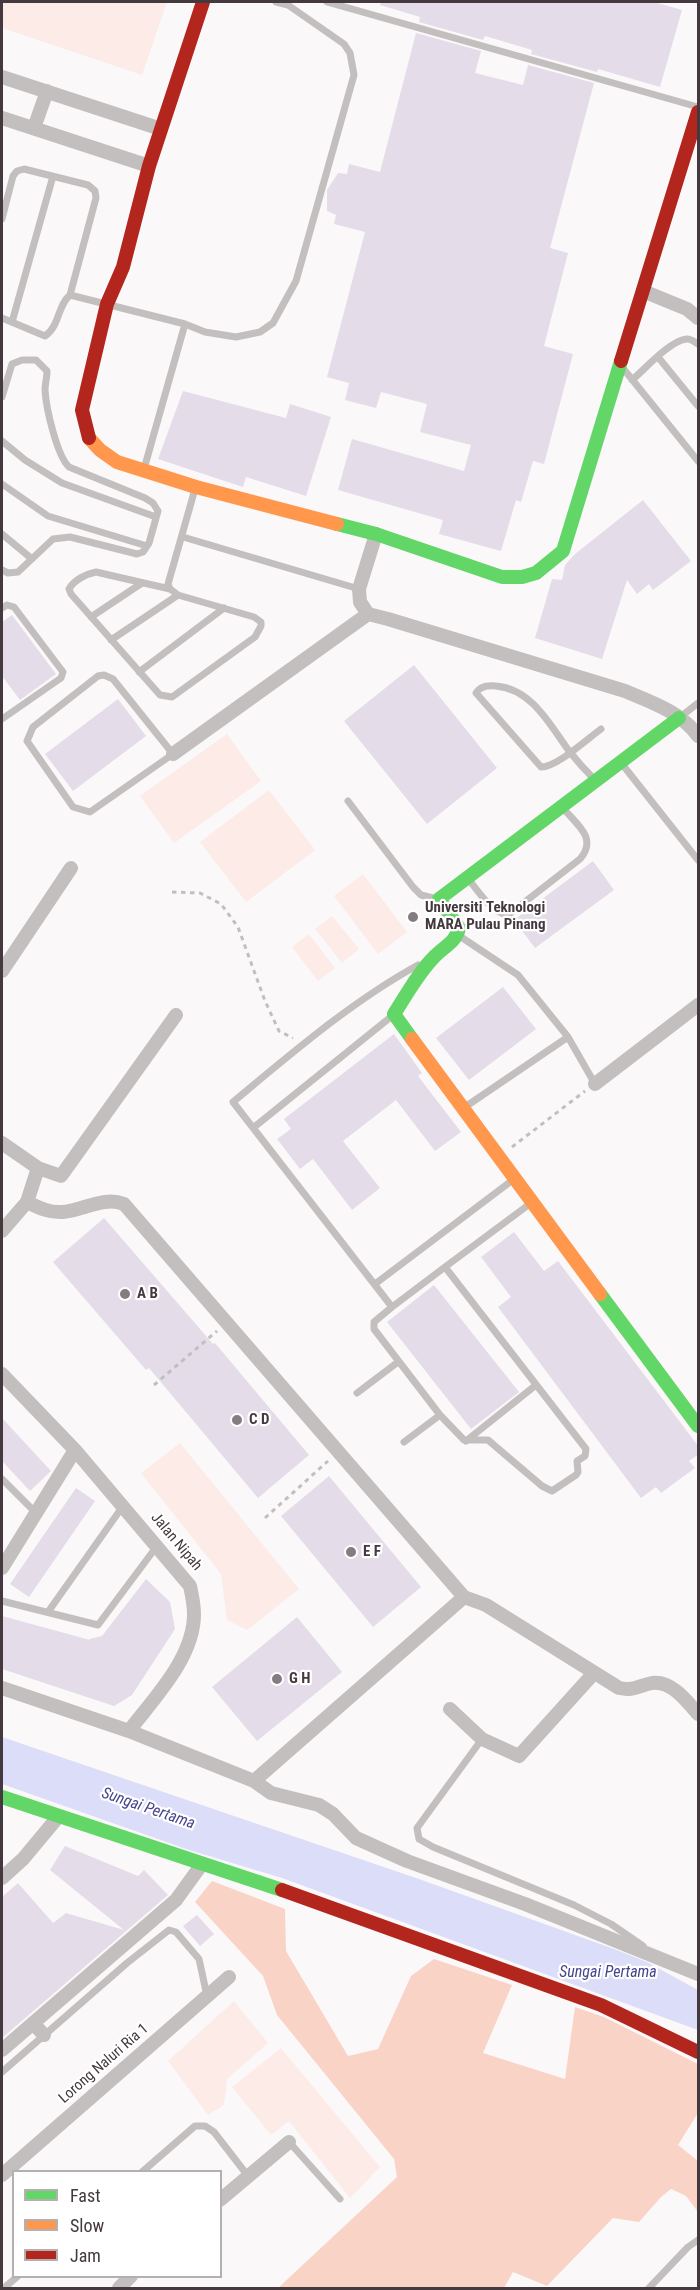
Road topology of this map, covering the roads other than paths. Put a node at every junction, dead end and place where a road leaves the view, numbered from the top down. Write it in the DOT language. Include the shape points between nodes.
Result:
graph roads {
  1 [pos="203,2"];
  2 [pos="276,2"];
  3 [pos="327,2"];
  4 [pos="289,3"];
  5 [pos="2,77"];
  6 [pos="47,92"];
  7 [pos="699,107"];
  8 [pos="699,112"];
  9 [pos="2,118"];
  10 [pos="34,128"];
  11 [pos="161,129"];
  12 [pos="149,166"];
  13 [pos="53,176"];
  14 [pos="3,205"];
  15 [pos="2,219"];
  16 [pos="643,291"];
  17 [pos="70,295"];
  18 [pos="107,304"];
  19 [pos="2,318"];
  20 [pos="699,318"];
  21 [pos="12,322"];
  22 [pos="185,324"];
  23 [pos="699,344"];
  24 [pos="658,357"];
  25 [pos="620,365"];
  26 [pos="632,380"];
  27 [pos="2,397"];
  28 [pos="699,406"];
  29 [pos="2,441"];
  30 [pos="699,461"];
  31 [pos="144,471"];
  32 [pos="2,484"];
  33 [pos="196,487"];
  34 [pos="156,517"];
  35 [pos="2,534"];
  36 [pos="376,534"];
  37 [pos="183,537"];
  38 [pos="147,546"];
  39 [pos="32,559"];
  40 [pos="2,570"];
  41 [pos="142,583"];
  42 [pos="170,589"];
  43 [pos="359,589"];
  44 [pos="178,595"];
  45 [pos="2,608"];
  46 [pos="224,608"];
  47 [pos="368,614"];
  48 [pos="91,617"];
  49 [pos="111,640"];
  50 [pos="139,672"];
  51 [pos="699,703"];
  52 [pos="2,718"];
  53 [pos="679,718"];
  54 [pos="601,729"];
  55 [pos="699,736"];
  56 [pos="570,752"];
  57 [pos="173,754"];
  58 [pos="621,762"];
  59 [pos="595,781"];
  60 [pos="348,801"];
  61 [pos="562,806"];
  62 [pos="699,860"];
  63 [pos="71,868"];
  64 [pos="467,878"];
  65 [pos="439,899"];
  66 [pos="458,934"];
  67 [pos="435,956"];
  68 [pos="2,971"];
  69 [pos="699,1005"];
  70 [pos="394,1014"];
  71 [pos="176,1015"];
  72 [pos="568,1037"];
  73 [pos="595,1084"];
  74 [pos="462,1109"];
  75 [pos="253,1128"];
  76 [pos="2,1143"];
  77 [pos="38,1168"];
  78 [pos="514,1179"];
  79 [pos="27,1202"];
  80 [pos="531,1203"];
  81 [pos="2,1231"];
  82 [pos="445,1267"];
  83 [pos="375,1284"];
  84 [pos="392,1307"];
  85 [pos="398,1362"];
  86 [pos="2,1374"];
  87 [pos="536,1385"];
  88 [pos="357,1393"];
  89 [pos="440,1415"];
  90 [pos="699,1426"];
  91 [pos="466,1441"];
  92 [pos="404,1442"];
  93 [pos="75,1450"];
  94 [pos="2,1479"];
  95 [pos="123,1506"];
  96 [pos="36,1513"];
  97 [pos="158,1546"];
  98 [pos="2,1568"];
  99 [pos="464,1597"];
  100 [pos="2,1600"];
  101 [pos="48,1612"];
  102 [pos="594,1673"];
  103 [pos="2,1688"];
  104 [pos="450,1709"];
  105 [pos="699,1714"];
  106 [pos="129,1731"];
  107 [pos="482,1739"];
  108 [pos="254,1781"];
  109 [pos="2,1797"];
  110 [pos="58,1817"];
  111 [pos="202,1864"];
  112 [pos="2,1878"];
  113 [pos="695,1973"];
  114 [pos="229,1977"];
  115 [pos="207,1996"];
  116 [pos="33,2023"];
  117 [pos="44,2035"];
  118 [pos="2,2050"];
  119 [pos="699,2052"];
  120 [pos="2,2072"];
  121 [pos="289,2142"];
  122 [pos="144,2170"];
  123 [pos="2,2175"];
  124 [pos="248,2176"];
  125 [pos="222,2198"];
  126 [pos="340,2199"];
  127 [pos="699,2240"];
  128 [pos="17,2278"];
  129 [pos="130,2278"];
  130 [pos="4,2289"];
  131 [pos="118,2289"];
  132 [pos="649,2289"];
  1 -- 11 [label="street"];
  2 -- 4 [label="lane"];
  3 -- 7 [label="lane"];
  4 -- 22 [label="lane" via="344,44 354,75 296,281 273,323 260,332 236,337 204,332"];
  5 -- 6 [label="street"];
  6 -- 10 [label="street"];
  6 -- 11 [label="street"];
  8 -- 16 [label="street"];
  9 -- 10 [label="street"];
  10 -- 12 [label="street"];
  11 -- 12 [label="street"];
  12 -- 18 [label="street" via="123,267"];
  13 -- 14 [label="lane" via="17,171"];
  13 -- 17 [label="lane" via="88,185 96,198"];
  13 -- 21 [label="lane"];
  14 -- 15 [label="lane"];
  16 -- 20 [label="street"];
  16 -- 25 [label="street"];
  17 -- 18 [label="lane"];
  17 -- 21 [label="lane" via="45,336"];
  18 -- 22 [label="lane"];
  18 -- 31 [label="street" via="82,410 87,435 117,462"];
  19 -- 21 [label="lane"];
  22 -- 31 [label="lane"];
  23 -- 24 [label="lane" via="684,339"];
  24 -- 26 [label="lane"];
  24 -- 28 [label="lane"];
  25 -- 26 [label="lane"];
  25 -- 36 [label="street" via="563,551 544,571 524,578 502,577"];
  26 -- 30 [label="lane"];
  27 -- 34 [label="lane" via="12,364 36,360 47,371 45,391 63,461 153,502 158,511"];
  29 -- 34 [label="lane" via="62,483"];
  31 -- 33 [label="street"];
  32 -- 38 [label="lane" via="48,516"];
  33 -- 36 [label="street"];
  33 -- 37 [label="lane"];
  34 -- 38 [label="lane"];
  35 -- 39 [label="lane"];
  36 -- 43 [label="street"];
  37 -- 42 [label="lane" via="168,584"];
  37 -- 43 [label="lane"];
  38 -- 39 [label="lane" via="137,554 60,537"];
  39 -- 40 [label="lane" via="18,572"];
  41 -- 42 [label="lane"];
  41 -- 48 [label="lane"];
  41 -- 48 [label="lane" via="96,573 72,584 71,594"];
  42 -- 44 [label="lane"];
  43 -- 47 [label="street" via="360,602"];
  44 -- 46 [label="lane"];
  44 -- 49 [label="lane"];
  45 -- 52 [label="lane" via="14,607 63,672 61,678"];
  46 -- 50 [label="lane"];
  46 -- 50 [label="lane" via="261,622 255,637 172,697 160,695"];
  47 -- 53 [label="street" via="624,691"];
  47 -- 57 [label="street"];
  48 -- 49 [label="lane"];
  49 -- 50 [label="lane"];
  51 -- 53 [label="lane"];
  53 -- 55 [label="street"];
  53 -- 58 [label="street"];
  54 -- 56 [label="lane"];
  56 -- 56 [label="lane" via="540,710 526,698 509,687 492,685 477,690 476,696 541,767 548,767"];
  56 -- 59 [label="lane"];
  57 -- 57 [label="lane" via="90,812 73,807 27,741 33,727 94,678 105,675 113,679"];
  58 -- 59 [label="street"];
  58 -- 62 [label="lane"];
  59 -- 61 [label="street"];
  60 -- 65 [label="lane" via="412,886 421,895"];
  61 -- 64 [label="street"];
  61 -- 64 [label="lane" via="586,836 589,847 580,859 508,915 493,908"];
  63 -- 68 [label="street"];
  64 -- 65 [label="street"];
  65 -- 66 [label="street" via="459,928"];
  66 -- 67 [label="street"];
  66 -- 72 [label="lane" via="518,975"];
  67 -- 70 [label="street"];
  67 -- 75 [label="lane" via="387,982 233,1102"];
  69 -- 73 [label="street"];
  70 -- 74 [label="street"];
  70 -- 75 [label="lane"];
  71 -- 77 [label="street" via="61,1176"];
  72 -- 73 [label="lane"];
  72 -- 74 [label="lane"];
  74 -- 78 [label="street"];
  75 -- 83 [label="lane"];
  76 -- 77 [label="street"];
  77 -- 79 [label="street"];
  78 -- 80 [label="street"];
  78 -- 83 [label="lane"];
  79 -- 81 [label="street"];
  79 -- 99 [label="street" via="45,1211 63,1212 105,1201 124,1204"];
  80 -- 82 [label="lane"];
  80 -- 90 [label="street"];
  82 -- 84 [label="lane"];
  82 -- 87 [label="lane"];
  83 -- 84 [label="lane"];
  84 -- 85 [label="lane" via="373,1326"];
  85 -- 88 [label="lane"];
  85 -- 89 [label="lane"];
  86 -- 93 [label="street, Jalan Nipah"];
  87 -- 91 [label="lane"];
  87 -- 91 [label="lane" via="586,1449 585,1456 577,1461 576,1475 552,1491 488,1440"];
  89 -- 91 [label="lane"];
  89 -- 92 [label="lane"];
  93 -- 95 [label="street, Jalan Nipah"];
  93 -- 96 [label="street"];
  94 -- 96 [label="lane"];
  95 -- 97 [label="street, Jalan Nipah"];
  95 -- 101 [label="lane"];
  96 -- 98 [label="street"];
  97 -- 101 [label="lane" via="98,1626"];
  97 -- 106 [label="street, Jalan Nipah" via="190,1586 194,1614 189,1643 174,1670"];
  99 -- 102 [label="street" via="486,1605"];
  99 -- 108 [label="street"];
  100 -- 101 [label="lane"];
  102 -- 105 [label="street" via="619,1688 631,1690 653,1683 669,1686"];
  102 -- 107 [label="street" via="519,1756"];
  103 -- 106 [label="street"];
  104 -- 107 [label="street"];
  106 -- 108 [label="street"];
  107 -- 113 [label="lane" via="417,1828 419,1839 574,1905"];
  108 -- 113 [label="street" via="271,1793 319,1805 356,1838 397,1856"];
  109 -- 110 [label="street"];
  110 -- 111 [label="street"];
  110 -- 112 [label="street"];
  111 -- 116 [label="street" via="176,1900"];
  111 -- 119 [label="street" via="601,2005"];
  114 -- 115 [label="street, Lorong Naluri Ria 1"];
  115 -- 117 [label="lane" via="200,1959 176,1932 169,1930"];
  115 -- 123 [label="street, Lorong Naluri Ria 1"];
  116 -- 117 [label="street"];
  116 -- 118 [label="street"];
  117 -- 120 [label="lane"];
  121 -- 124 [label="street"];
  121 -- 126 [label="lane"];
  122 -- 124 [label="lane" via="195,2126 206,2126"];
  124 -- 125 [label="street"];
  127 -- 132 [label="lane"];
  128 -- 130 [label="lane"];
  129 -- 131 [label="street"];
}
